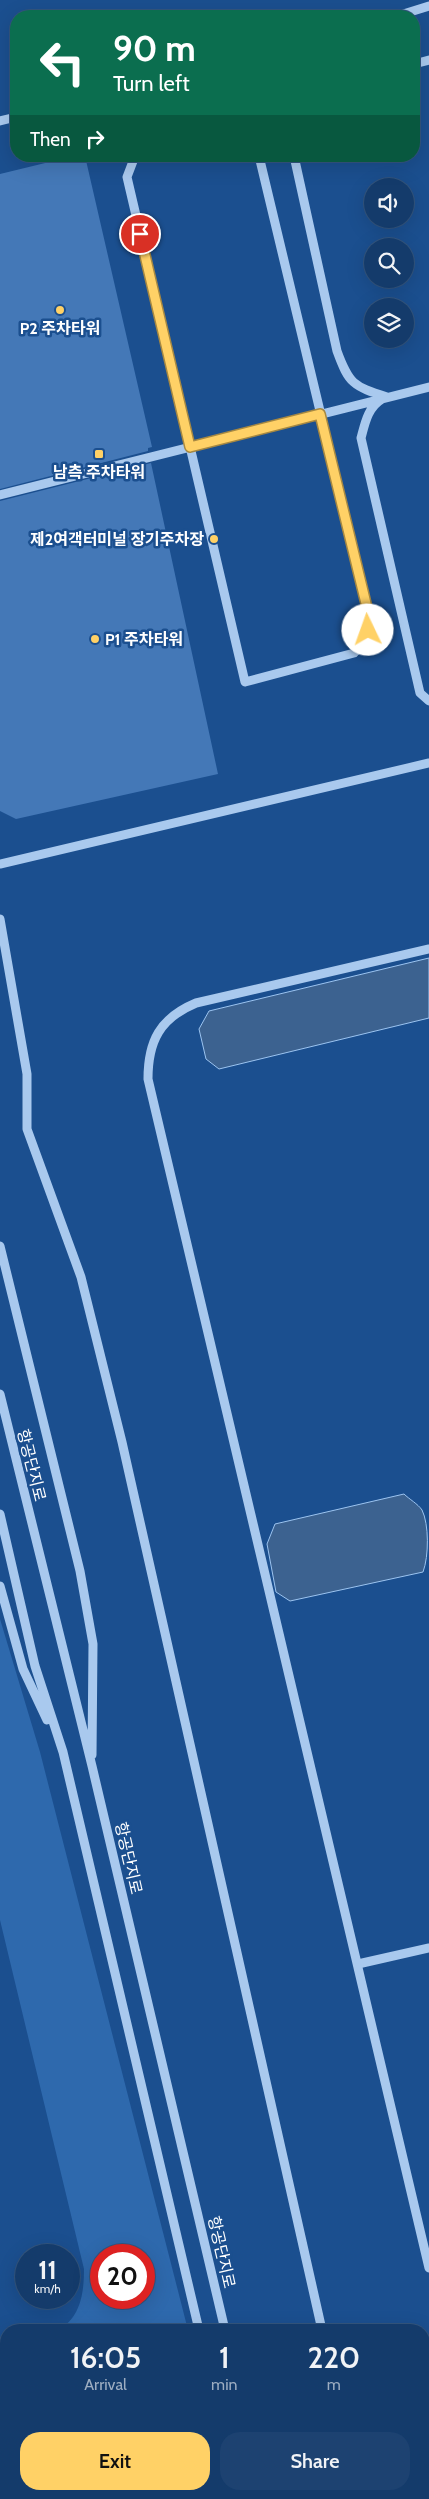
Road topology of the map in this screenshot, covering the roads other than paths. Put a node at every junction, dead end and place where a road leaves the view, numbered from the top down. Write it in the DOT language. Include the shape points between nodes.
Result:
graph roads {
  1 [pos="429,6"];
  2 [pos="416,10"];
  3 [pos="133,162"];
  4 [pos="260,162"];
  5 [pos="295,162"];
  6 [pos="429,386"];
  7 [pos="387,397"];
  8 [pos="320,414"];
  9 [pos="190,447"];
  10 [pos="0,495"];
  11 [pos="429,701"];
  12 [pos="429,763"];
  13 [pos="0,864"];
  14 [pos="0,919"];
  15 [pos="429,949"];
  16 [pos="0,1246"];
  17 [pos="0,1394"];
  18 [pos="0,1514"];
  19 [pos="0,1586"];
  20 [pos="62,1752"];
  21 [pos="92,1766"];
  22 [pos="429,1948"];
  23 [pos="358,1964"];
  24 [pos="429,2268"];
  25 [pos="198,2324"];
  26 [pos="224,2324"];
  27 [pos="321,2324"];
  1 -- 2 [label="street"];
  3 -- 9 [label="street" via="127,176"];
  4 -- 8 [label="street"];
  5 -- 7 [label="street" via="337,350 345,372 360,388"];
  6 -- 7 [label="street"];
  7 -- 8 [label="street"];
  7 -- 11 [label="street" via="375,403 361,438 420,693"];
  8 -- 9 [label="street"];
  8 -- 9 [label="street" via="370,620 365,640 354,653 254,680 245,682"];
  9 -- 10 [label="street"];
  12 -- 13 [label="street"];
  14 -- 27 [label="street" via="27,1074 27,1129 81,1277 120,1433"];
  15 -- 23 [label="street" via="196,1003 178,1010 167,1020 148,1057 148,1079"];
  16 -- 21 [label="street" via="80,1571 93,1644"];
  17 -- 21 [label="street, 항공단지로"];
  18 -- 20 [label="street" via="35,1666"];
  19 -- 20 [label="street" via="23,1669"];
  20 -- 25 [label="street"];
  21 -- 26 [label="street, 항공단지로"];
  22 -- 23 [label="street"];
  23 -- 24 [label="street"];
}
